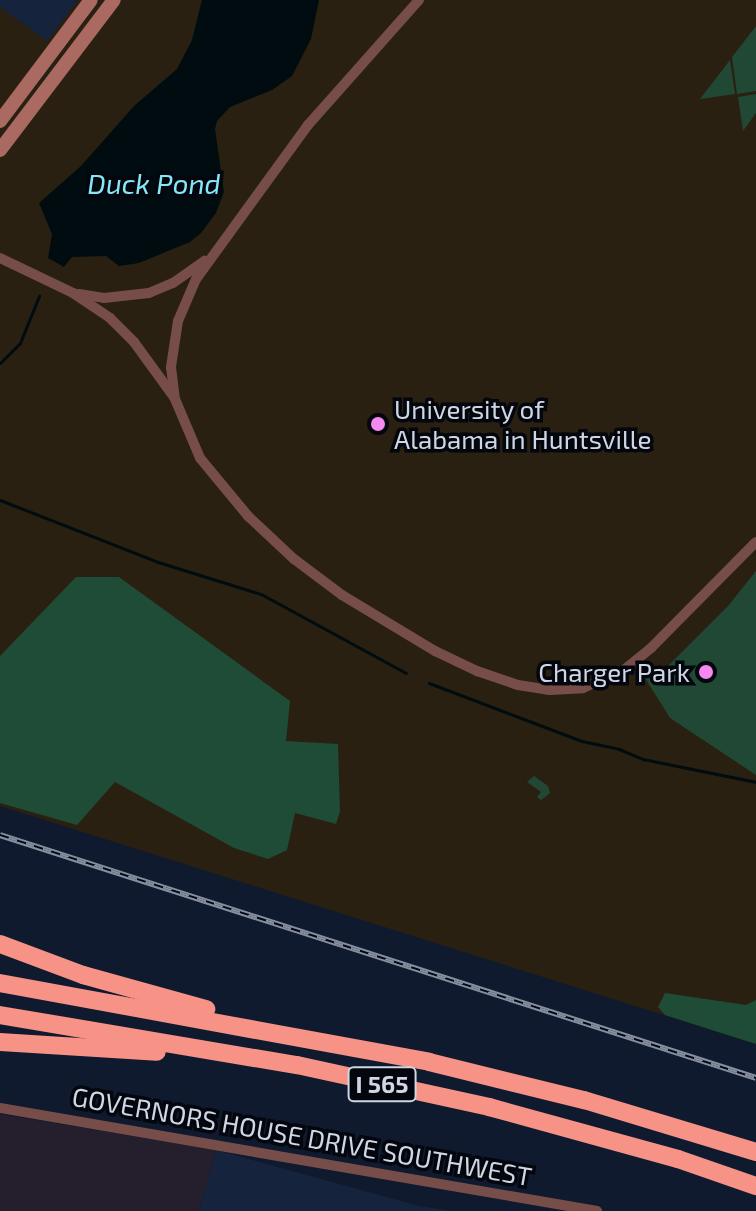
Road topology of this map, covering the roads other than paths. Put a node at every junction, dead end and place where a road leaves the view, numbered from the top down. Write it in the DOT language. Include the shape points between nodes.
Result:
graph roads {
  1 [pos="91,0"];
  2 [pos="114,0"];
  3 [pos="419,0"];
  4 [pos="0,121"];
  5 [pos="0,150"];
  6 [pos="0,258"];
  7 [pos="207,260"];
  8 [pos="73,293"];
  9 [pos="175,399"];
  10 [pos="756,542"];
  11 [pos="0,944"];
  12 [pos="0,983"];
  13 [pos="0,1015"];
  14 [pos="285,1033"];
  15 [pos="0,1042"];
  16 [pos="229,1055"];
  17 [pos="0,1108"];
  18 [pos="756,1152"];
  19 [pos="756,1186"];
  20 [pos="597,1211"];
  1 -- 4 [label="main road"];
  2 -- 5 [label="main road"];
  3 -- 7 [label="street" via="308,125"];
  6 -- 8 [label="street"];
  7 -- 8 [label="street" via="149,293 104,298"];
  7 -- 9 [label="street" via="175,337"];
  8 -- 9 [label="street" via="134,342"];
  9 -- 10 [label="street" via="200,458 248,516 294,559 435,651 491,676 550,690 608,680 651,648"];
  11 -- 14 [label="highway" via="83,975"];
  12 -- 14 [label="highway, I 565"];
  13 -- 16 [label="highway, I 565"];
  14 -- 18 [label="highway, I 565" via="527,1085"];
  15 -- 16 [label="highway"];
  16 -- 19 [label="highway, I 565" via="489,1107"];
  17 -- 20 [label="street, GOVERNORS HOUSE DRIVE SOUTHWEST"];
}
